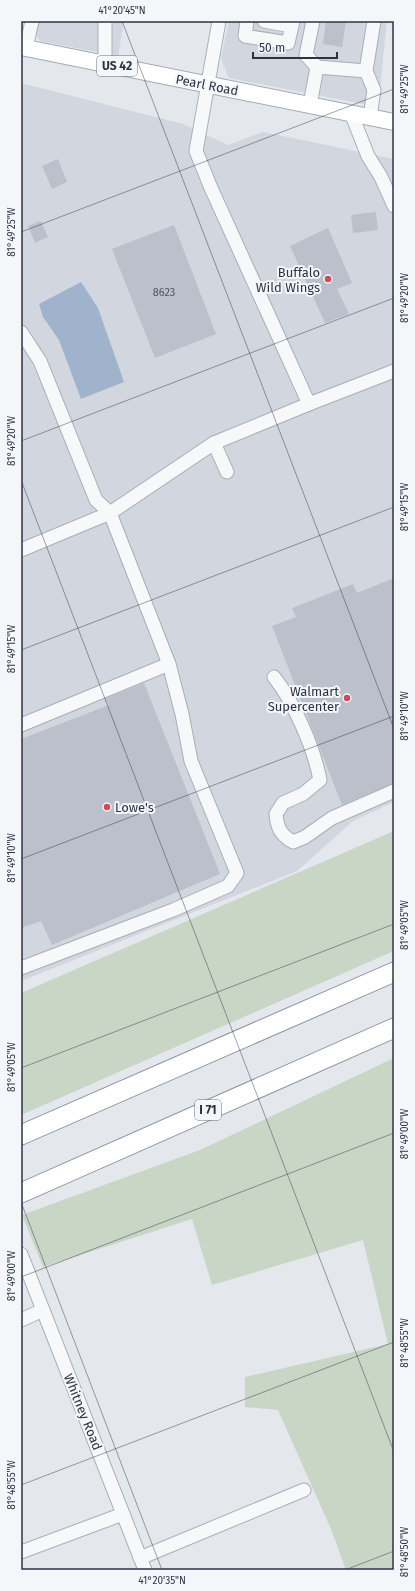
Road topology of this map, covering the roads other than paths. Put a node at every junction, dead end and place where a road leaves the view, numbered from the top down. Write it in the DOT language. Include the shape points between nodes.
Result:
graph roads {
  1 [pos="32,21"];
  2 [pos="105,21"];
  3 [pos="219,21"];
  4 [pos="247,21"];
  5 [pos="313,21"];
  6 [pos="320,21"];
  7 [pos="374,21"];
  8 [pos="270,22"];
  9 [pos="292,24"];
  10 [pos="24,47"];
  11 [pos="105,64"];
  12 [pos="315,64"];
  13 [pos="366,72"];
  14 [pos="207,85"];
  15 [pos="310,105"];
  16 [pos="351,113"];
  17 [pos="370,117"];
  18 [pos="394,122"];
  19 [pos="388,178"];
  20 [pos="394,206"];
  21 [pos="21,332"];
  22 [pos="394,371"];
  23 [pos="310,404"];
  24 [pos="214,443"];
  25 [pos="227,472"];
  26 [pos="110,513"];
  27 [pos="21,550"];
  28 [pos="170,664"];
  29 [pos="274,677"];
  30 [pos="21,725"];
  31 [pos="394,791"];
  32 [pos="21,968"];
  33 [pos="394,972"];
  34 [pos="394,1028"];
  35 [pos="21,1135"];
  36 [pos="21,1193"];
  37 [pos="21,1254"];
  38 [pos="43,1310"];
  39 [pos="21,1320"];
  40 [pos="304,1490"];
  41 [pos="124,1514"];
  42 [pos="21,1552"];
  43 [pos="143,1564"];
  1 -- 10 [label="street"];
  2 -- 11 [label="street"];
  3 -- 14 [label="street"];
  4 -- 9 [label="street" via="245,36 288,43"];
  5 -- 12 [label="street" via="306,55"];
  6 -- 12 [label="street"];
  7 -- 13 [label="street"];
  8 -- 9 [label="street"];
  10 -- 11 [label="main road, Pearl Road / US 42"];
  11 -- 14 [label="main road, Pearl Road / US 42"];
  12 -- 13 [label="street"];
  12 -- 15 [label="street"];
  13 -- 17 [label="street" via="374,90"];
  14 -- 15 [label="main road, Pearl Road / US 42"];
  14 -- 23 [label="street" via="196,151"];
  15 -- 16 [label="main road, Pearl Road / US 42"];
  16 -- 17 [label="main road, Pearl Road / US 42"];
  16 -- 19 [label="street" via="368,156"];
  17 -- 18 [label="main road, Pearl Road / US 42"];
  19 -- 20 [label="street"];
  21 -- 26 [label="street" via="40,361 96,500"];
  22 -- 23 [label="street"];
  23 -- 24 [label="street"];
  24 -- 25 [label="street"];
  24 -- 26 [label="street"];
  26 -- 27 [label="street"];
  26 -- 28 [label="street"];
  28 -- 30 [label="street"];
  28 -- 32 [label="street" via="190,761 237,874 228,886"];
  29 -- 31 [label="street" via="286,693 317,762 320,780 303,794 283,804 276,814 277,826 284,837 293,842 305,837 332,818"];
  33 -- 35 [label="highway"];
  34 -- 36 [label="highway, I 71"];
  37 -- 38 [label="street, Whitney Road"];
  38 -- 39 [label="street"];
  38 -- 41 [label="street, Whitney Road"];
  40 -- 43 [label="street"];
  41 -- 42 [label="street"];
  41 -- 43 [label="street, Whitney Road"];
}
